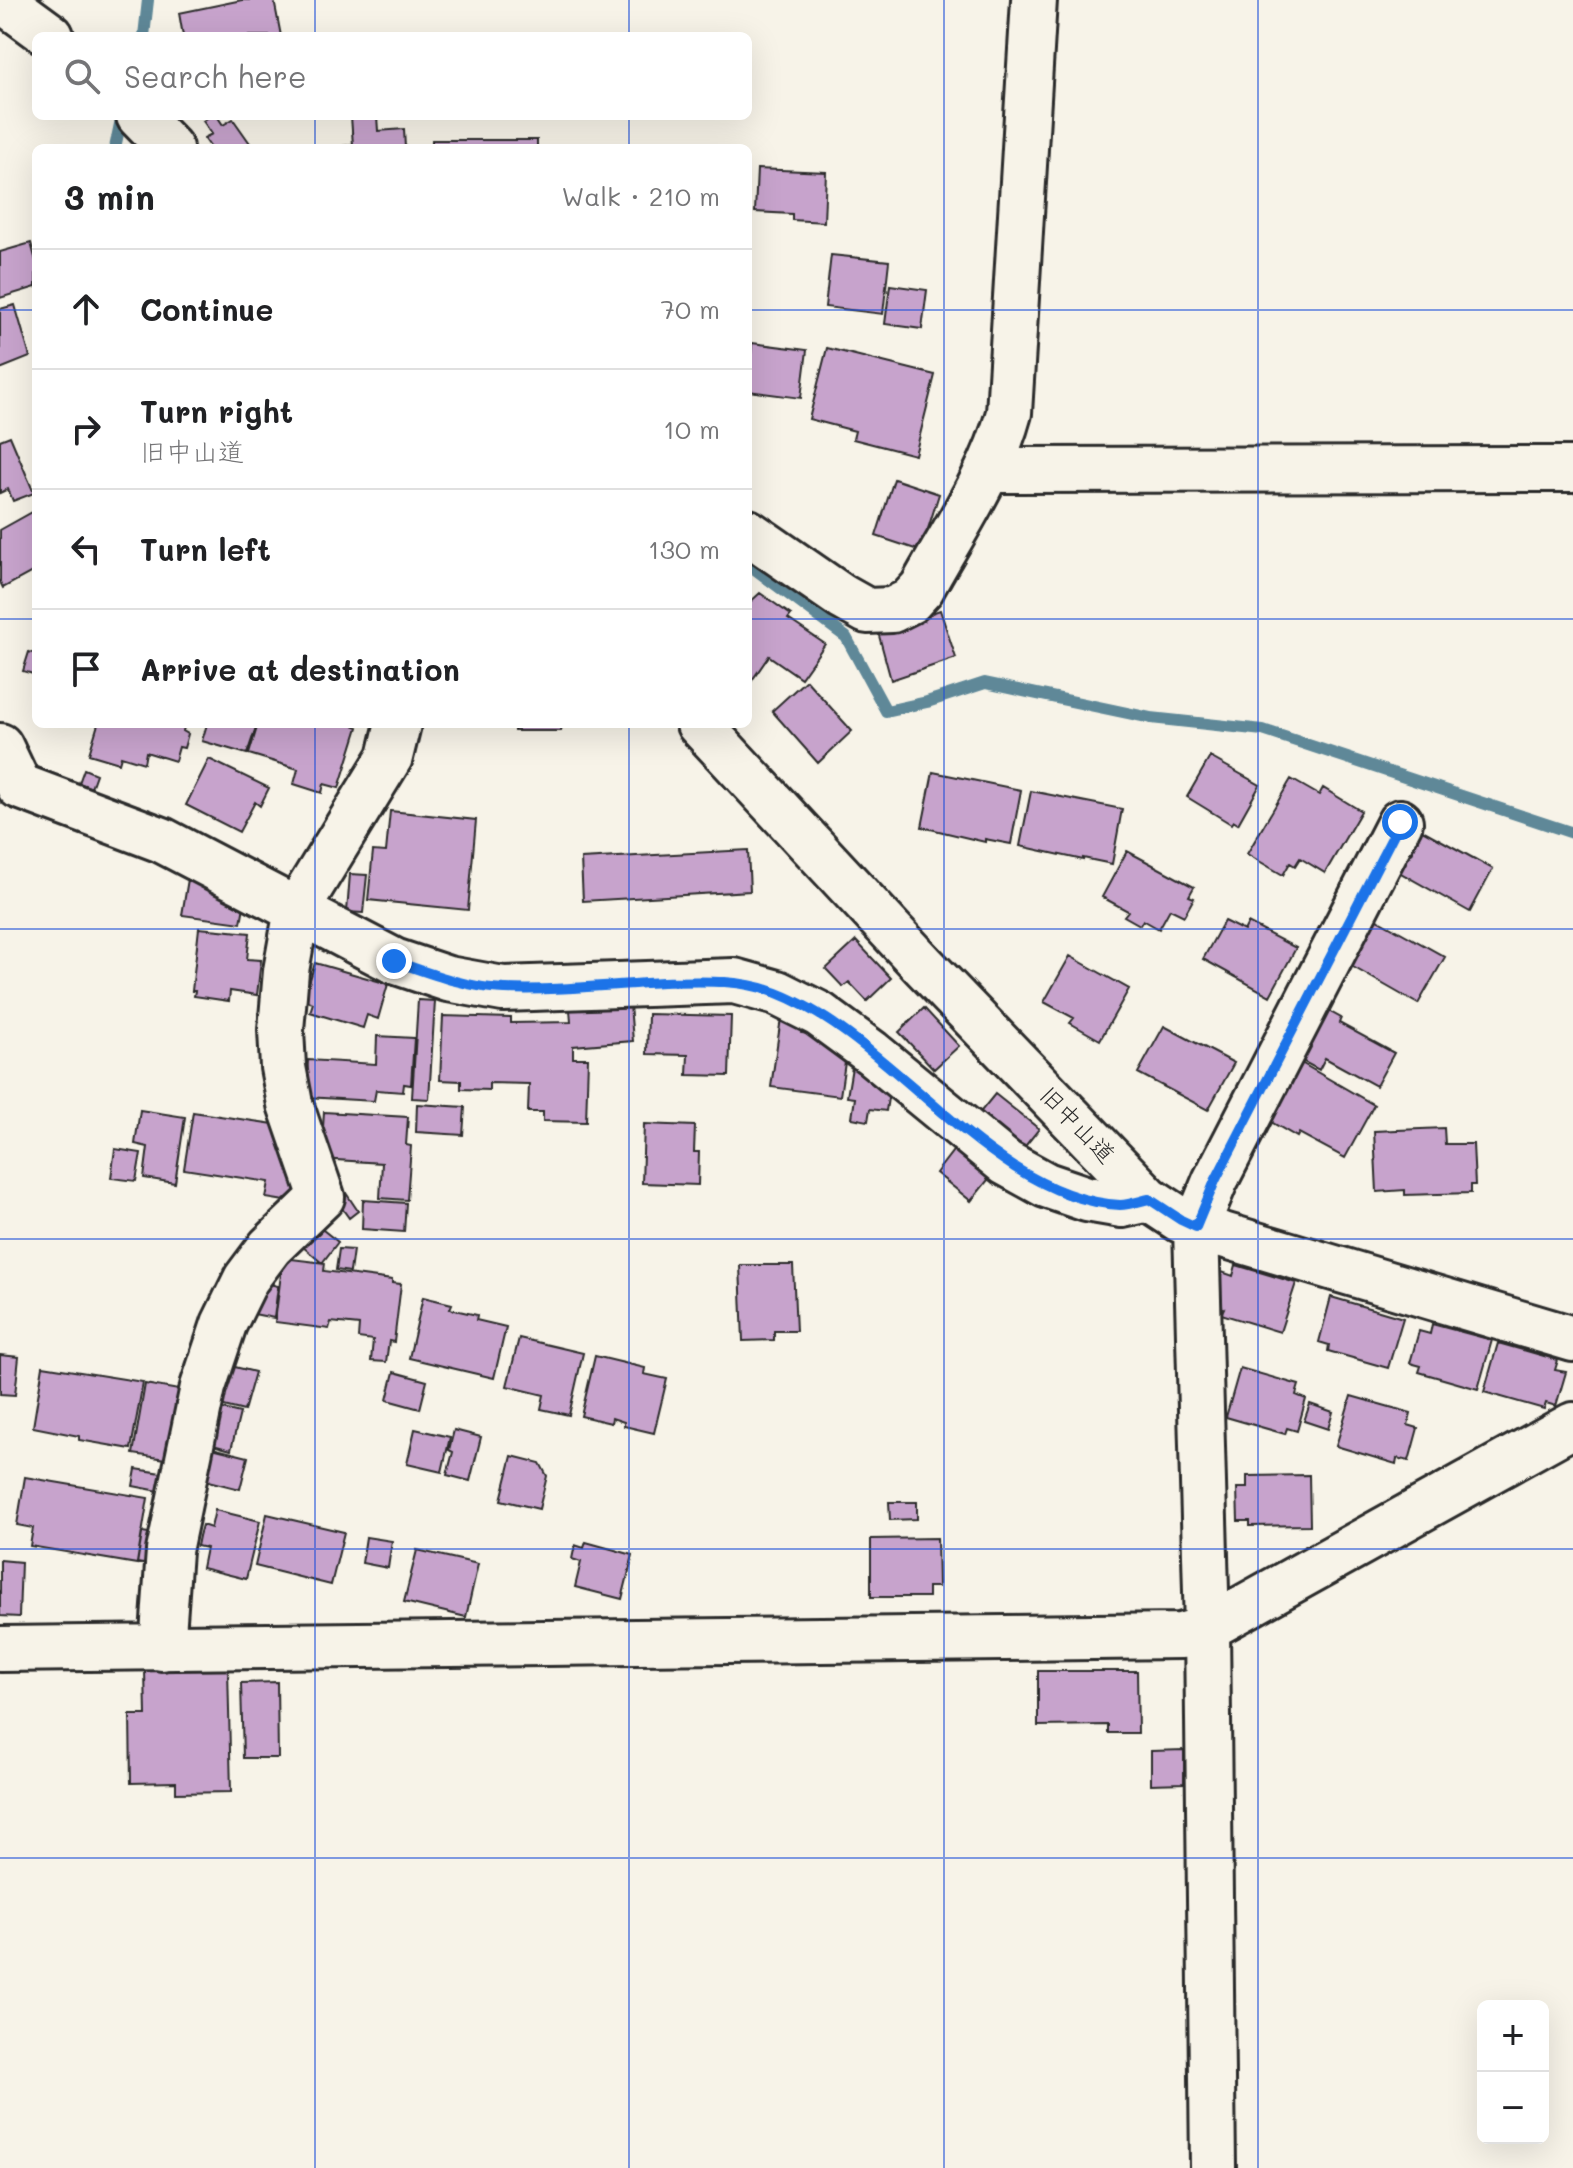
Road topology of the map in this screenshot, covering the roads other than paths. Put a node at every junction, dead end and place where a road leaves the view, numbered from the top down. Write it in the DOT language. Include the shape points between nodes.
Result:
graph roads {
  1 [pos="2,0"];
  2 [pos="1034,0"];
  3 [pos="46,32"];
  4 [pos="143,120"];
  5 [pos="166,144"];
  6 [pos="1573,469"];
  7 [pos="988,470"];
  8 [pos="752,535"];
  9 [pos="397,728"];
  10 [pos="703,728"];
  11 [pos="0,746"];
  12 [pos="9,801"];
  13 [pos="1400,822"];
  14 [pos="297,909"];
  15 [pos="1149,1199"];
  16 [pos="1196,1227"];
  17 [pos="1573,1339"];
  18 [pos="1573,1425"];
  19 [pos="1207,1628"];
  20 [pos="162,1648"];
  21 [pos="0,1649"];
  22 [pos="1213,2168"];
  1 -- 3 [label="street"];
  2 -- 7 [label="street" via="1009,413"];
  4 -- 5 [label="street"];
  6 -- 7 [label="street"];
  7 -- 8 [label="street" via="922,588 892,610 867,611"];
  9 -- 14 [label="street" via="390,757"];
  10 -- 15 [label="street, 旧中山道"];
  11 -- 12 [label="street"];
  12 -- 14 [label="street" via="162,840"];
  13 -- 16 [label="street"];
  14 -- 15 [label="street" via="394,961 503,989 734,981 777,993 819,1014 872,1053 1006,1163 1087,1199 1122,1205"];
  14 -- 20 [label="street" via="286,971 283,1067 322,1197 270,1247 246,1279 224,1324 203,1387 169,1551"];
  15 -- 16 [label="street, 旧中山道"];
  16 -- 17 [label="street, 旧中山道"];
  16 -- 19 [label="street"];
  18 -- 19 [label="street"];
  19 -- 20 [label="street" via="1181,1636"];
  19 -- 22 [label="street"];
  20 -- 21 [label="street"];
}
